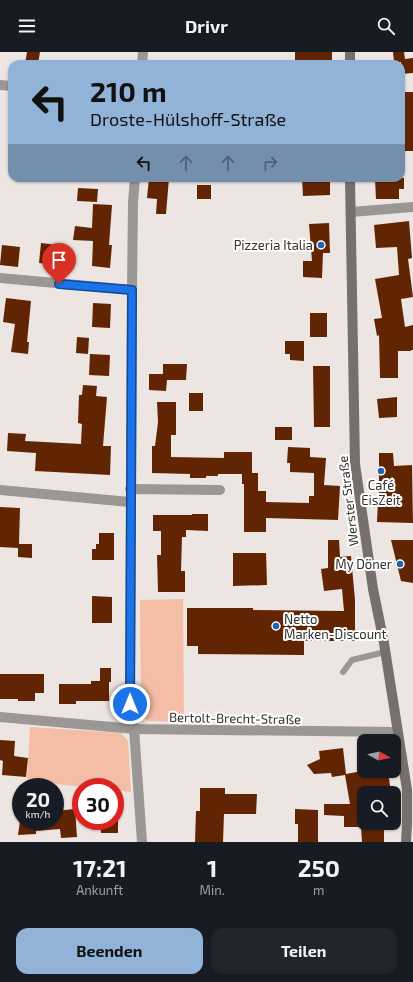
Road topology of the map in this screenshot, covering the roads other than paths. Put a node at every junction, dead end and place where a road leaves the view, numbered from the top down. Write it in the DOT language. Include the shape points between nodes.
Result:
graph roads {
  1 [pos="135,182"];
  2 [pos="350,182"];
  3 [pos="413,207"];
  4 [pos="351,212"];
  5 [pos="0,278"];
  6 [pos="132,290"];
  7 [pos="130,489"];
  8 [pos="0,490"];
  9 [pos="220,490"];
  10 [pos="130,502"];
  11 [pos="385,652"];
  12 [pos="343,672"];
  13 [pos="0,717"];
  14 [pos="134,729"];
  15 [pos="398,732"];
  16 [pos="410,790"];
  17 [pos="142,842"];
  18 [pos="406,842"];
  1 -- 6 [label="street"];
  2 -- 4 [label="main road, Werster Straße"];
  3 -- 4 [label="street"];
  4 -- 11 [label="main road, Werster Straße" via="355,464"];
  5 -- 6 [label="street"];
  6 -- 7 [label="street"];
  7 -- 9 [label="street"];
  7 -- 10 [label="street"];
  8 -- 10 [label="street"];
  10 -- 14 [label="street" via="130,704"];
  11 -- 12 [label="lane" via="352,660"];
  11 -- 15 [label="main road, Werster Straße"];
  13 -- 14 [label="street, Bertolt-Brecht-Straße"];
  14 -- 15 [label="street, Bertolt-Brecht-Straße"];
  14 -- 17 [label="street"];
  15 -- 16 [label="main road, Werster Straße"];
  16 -- 18 [label="main road, Werster Straße"];
}
